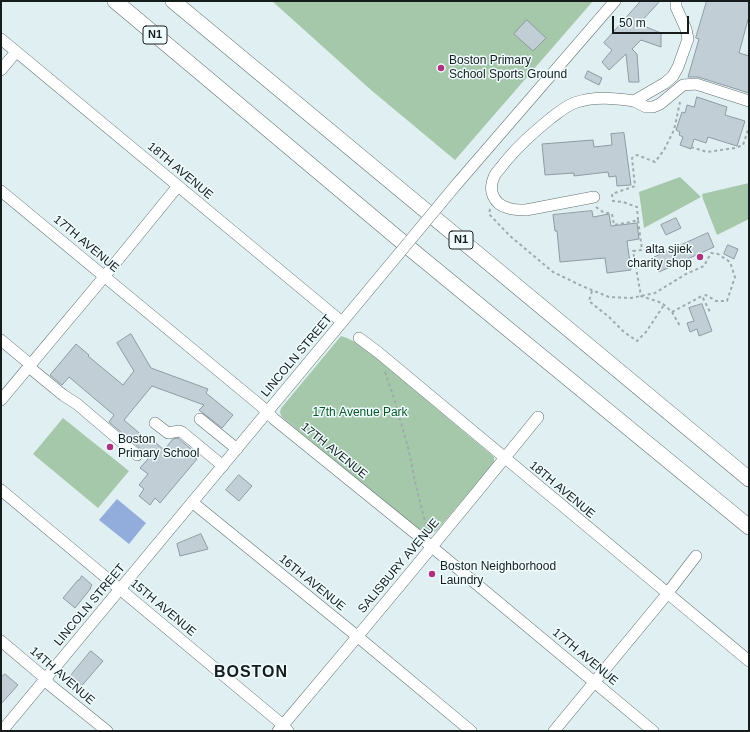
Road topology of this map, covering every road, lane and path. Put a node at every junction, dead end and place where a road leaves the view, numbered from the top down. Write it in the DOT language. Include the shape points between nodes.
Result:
graph roads {
  1 [pos="115,1"];
  2 [pos="173,1"];
  3 [pos="616,1"];
  4 [pos="676,1"];
  5 [pos="1,39"];
  6 [pos="16,52"];
  7 [pos="1,70"];
  8 [pos="683,85"];
  9 [pos="634,101"];
  10 [pos="749,102"];
  11 [pos="749,127"];
  12 [pos="691,148"];
  13 [pos="178,186"];
  14 [pos="1,191"];
  15 [pos="492,196"];
  16 [pos="595,202"];
  17 [pos="638,220"];
  18 [pos="104,276"];
  19 [pos="592,290"];
  20 [pos="641,296"];
  21 [pos="702,296"];
  22 [pos="664,305"];
  23 [pos="672,312"];
  24 [pos="710,312"];
  25 [pos="342,322"];
  26 [pos="680,326"];
  27 [pos="360,338"];
  28 [pos="1,340"];
  29 [pos="379,353"];
  30 [pos="30,366"];
  31 [pos="1,400"];
  32 [pos="267,413"];
  33 [pos="538,417"];
  34 [pos="200,419"];
  35 [pos="155,423"];
  36 [pos="237,449"];
  37 [pos="138,455"];
  38 [pos="505,458"];
  39 [pos="223,466"];
  40 [pos="749,479"];
  41 [pos="1,490"];
  42 [pos="192,502"];
  43 [pos="749,527"];
  44 [pos="428,532"];
  45 [pos="432,547"];
  46 [pos="696,556"];
  47 [pos="120,589"];
  48 [pos="667,594"];
  49 [pos="357,636"];
  50 [pos="1,642"];
  51 [pos="749,661"];
  52 [pos="46,679"];
  53 [pos="594,682"];
  54 [pos="283,729"];
  55 [pos="2,731"];
  56 [pos="107,731"];
  57 [pos="471,731"];
  58 [pos="554,731"];
  59 [pos="653,731"];
  1 -- 43 [label="highway, N1" via="413,251"];
  2 -- 40 [label="highway, N1"];
  3 -- 25 [label="street, LINCOLN STREET, bridge" via="456,185"];
  4 -- 9 [label="street" via="688,39 678,68 665,83"];
  5 -- 6 [label="street, 18TH AVENUE"];
  6 -- 7 [label="street"];
  6 -- 13 [label="street, 18TH AVENUE"];
  8 -- 9 [label="street" via="653,107 646,107"];
  8 -- 10 [label="street" via="696,84"];
  8 -- 17 [label="path" via="674,130 664,150 655,162 637,155 632,158 635,186 612,194 613,201 637,207"];
  9 -- 15 [label="street" via="591,99 566,108 534,131 518,147 494,176"];
  11 -- 12 [label="path" via="743,145 735,148 708,152"];
  13 -- 18 [label="street"];
  13 -- 25 [label="street, 18TH AVENUE"];
  14 -- 18 [label="street, 17TH AVENUE"];
  15 -- 16 [label="street" via="507,208 526,210"];
  15 -- 19 [label="path" via="489,214 510,236 553,272"];
  16 -- 17 [label="path" via="603,212 612,214 614,225"];
  17 -- 20 [label="path" via="642,250 633,251"];
  18 -- 30 [label="street"];
  18 -- 32 [label="street, 17TH AVENUE"];
  19 -- 20 [label="path" via="609,296"];
  19 -- 22 [label="path" via="589,301 637,341"];
  20 -- 21 [label="path" via="655,293 704,266 711,253 718,254 730,262 735,277 727,301 716,301 706,295"];
  20 -- 22 [label="path"];
  21 -- 23 [label="path"];
  21 -- 24 [label="path"];
  22 -- 23 [label="path"];
  23 -- 26 [label="path"];
  25 -- 32 [label="street, LINCOLN STREET"];
  27 -- 29 [label="street, 18TH AVENUE"];
  28 -- 30 [label="street"];
  29 -- 38 [label="street, 18TH AVENUE"];
  29 -- 44 [label="path" via="408,447"];
  30 -- 31 [label="street"];
  30 -- 37 [label="street"];
  32 -- 36 [label="street, LINCOLN STREET"];
  32 -- 45 [label="street, 17TH AVENUE"];
  33 -- 38 [label="street, SALISBURY AVENUE"];
  34 -- 36 [label="street"];
  35 -- 39 [label="street" via="168,433 182,432"];
  36 -- 39 [label="street, LINCOLN STREET"];
  38 -- 45 [label="street, SALISBURY AVENUE"];
  38 -- 48 [label="street, 18TH AVENUE"];
  39 -- 42 [label="street, LINCOLN STREET"];
  41 -- 47 [label="street, 15TH AVENUE"];
  42 -- 47 [label="street, LINCOLN STREET"];
  42 -- 49 [label="street, 16TH AVENUE"];
  45 -- 49 [label="street, SALISBURY AVENUE"];
  45 -- 53 [label="street, 17TH AVENUE"];
  46 -- 48 [label="street"];
  47 -- 52 [label="street, LINCOLN STREET"];
  47 -- 54 [label="street, 15TH AVENUE"];
  48 -- 51 [label="street, 18TH AVENUE"];
  48 -- 53 [label="street"];
  49 -- 54 [label="street, SALISBURY AVENUE"];
  49 -- 57 [label="street, 16TH AVENUE"];
  50 -- 52 [label="street, 14TH AVENUE"];
  52 -- 55 [label="street, LINCOLN STREET"];
  52 -- 56 [label="street, 14TH AVENUE"];
  53 -- 58 [label="street"];
  53 -- 59 [label="street, 17TH AVENUE"];
}
